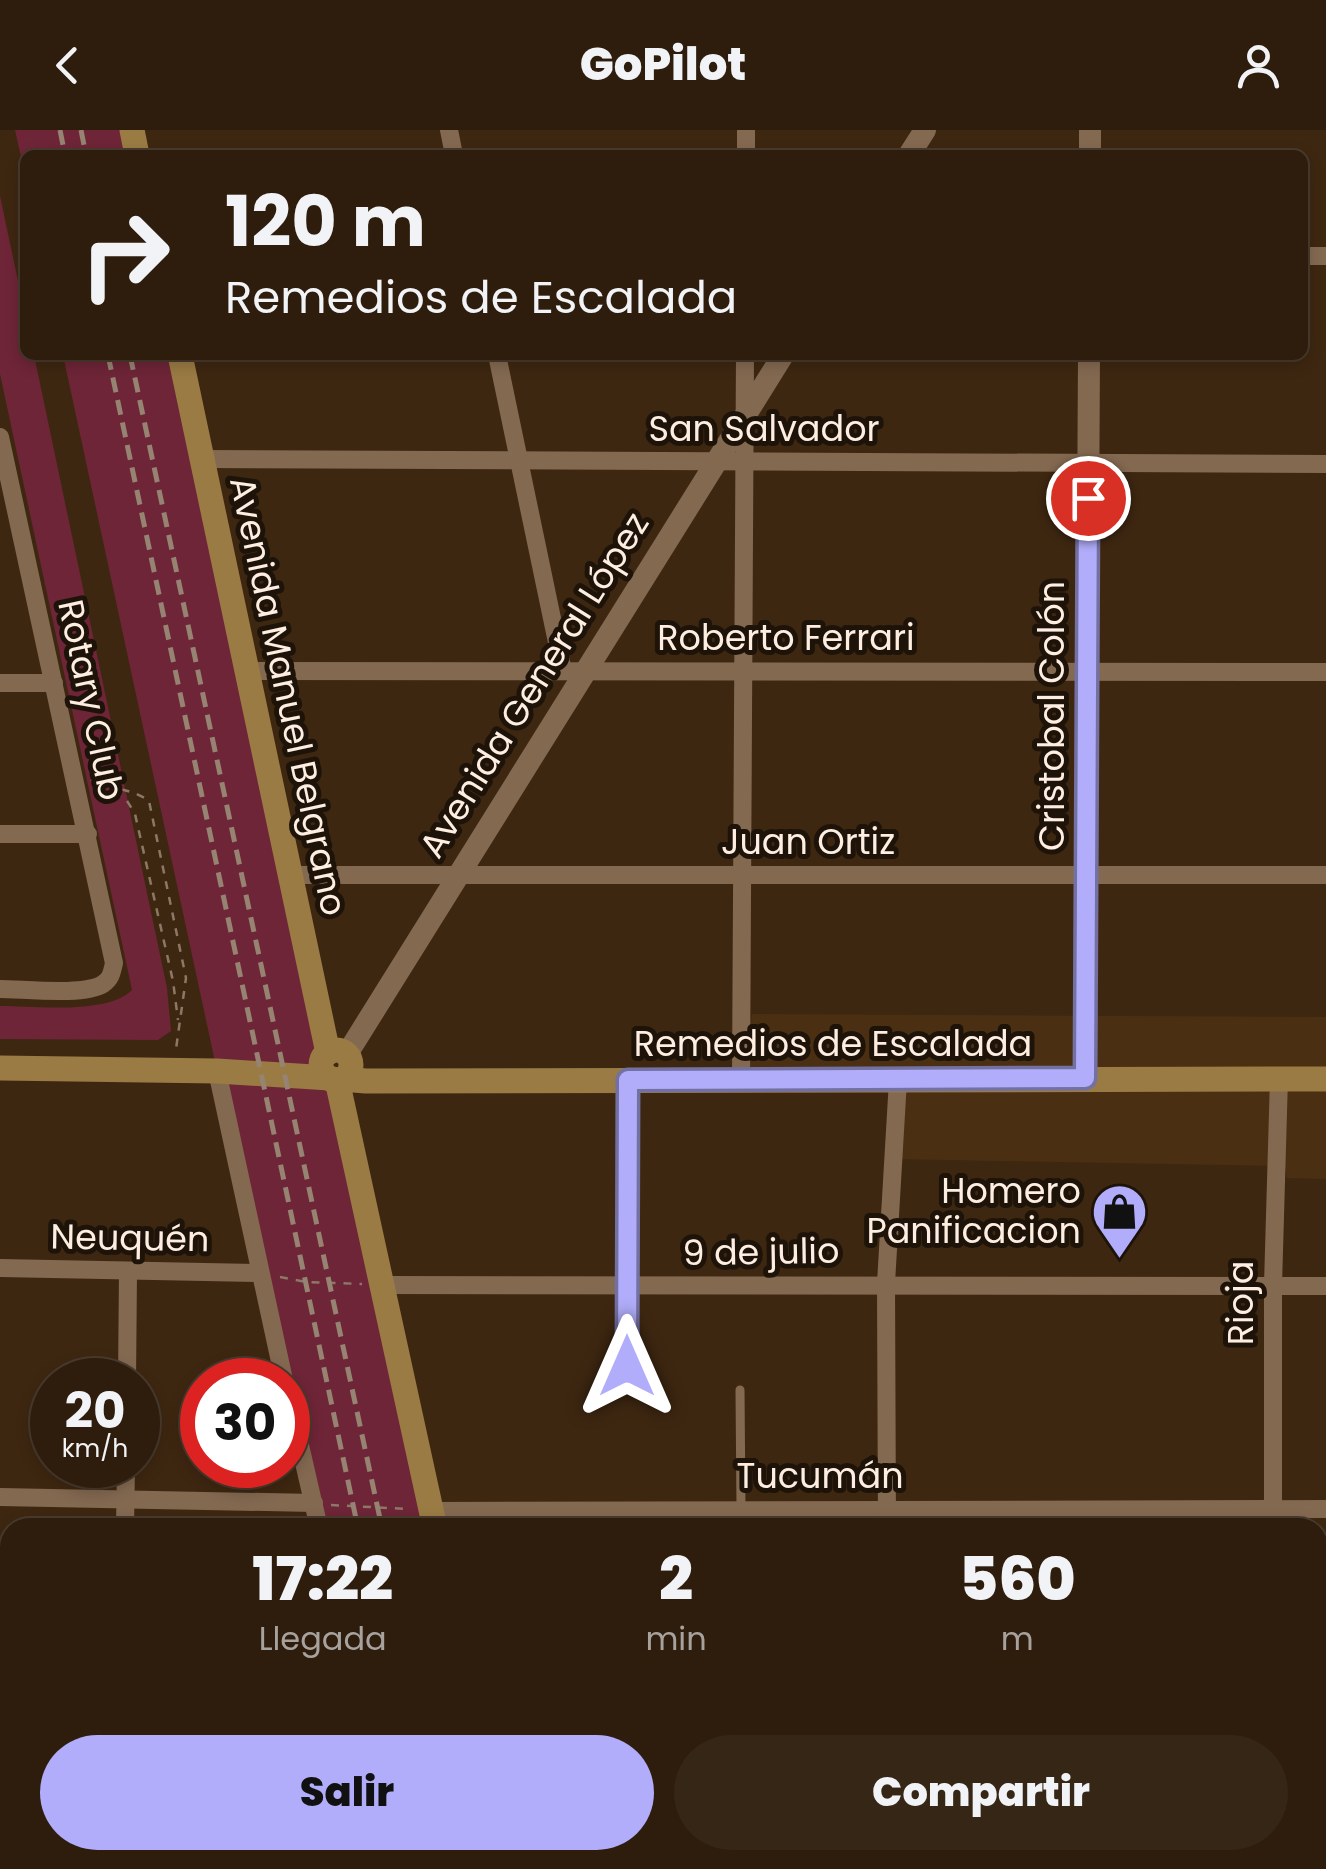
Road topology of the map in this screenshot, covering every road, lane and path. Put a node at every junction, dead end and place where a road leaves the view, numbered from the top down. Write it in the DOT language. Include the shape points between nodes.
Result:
graph roads {
  1 [pos="181,360"];
  2 [pos="498,360"];
  3 [pos="745,360"];
  4 [pos="781,360"];
  5 [pos="1089,360"];
  6 [pos="745,418"];
  7 [pos="0,437"];
  8 [pos="202,460"];
  9 [pos="519,460"];
  10 [pos="716,461"];
  11 [pos="745,461"];
  12 [pos="1088,463"];
  13 [pos="1326,464"];
  14 [pos="4,470"];
  15 [pos="247,671"];
  16 [pos="574,671"];
  17 [pos="744,671"];
  18 [pos="1087,671"];
  19 [pos="1326,672"];
  20 [pos="0,683"];
  21 [pos="54,683"];
  22 [pos="74,772"];
  23 [pos="111,790"];
  24 [pos="0,834"];
  25 [pos="88,834"];
  26 [pos="458,874"];
  27 [pos="742,874"];
  28 [pos="290,875"];
  29 [pos="1086,875"];
  30 [pos="1326,875"];
  31 [pos="0,988"];
  32 [pos="179,1026"];
  33 [pos="0,1068"];
  34 [pos="337,1069"];
  35 [pos="173,1071"];
  36 [pos="216,1072"];
  37 [pos="1085,1078"];
  38 [pos="1279,1078"];
  39 [pos="1326,1079"];
  40 [pos="628,1080"];
  41 [pos="741,1080"];
  42 [pos="898,1080"];
  43 [pos="0,1268"];
  44 [pos="128,1272"];
  45 [pos="258,1273"];
  46 [pos="886,1283"];
  47 [pos="383,1285"];
  48 [pos="1273,1285"];
  49 [pos="628,1286"];
  50 [pos="1326,1286"];
  51 [pos="127,1358"];
  52 [pos="279,1358"];
  53 [pos="627,1366"];
  54 [pos="740,1390"];
  55 [pos="310,1487"];
  56 [pos="126,1488"];
  57 [pos="0,1497"];
  58 [pos="126,1499"];
  59 [pos="314,1504"];
  60 [pos="741,1509"];
  61 [pos="1326,1509"];
  62 [pos="125,1518"];
  63 [pos="317,1518"];
  64 [pos="425,1518"];
  65 [pos="433,1518"];
  66 [pos="464,1518"];
  67 [pos="886,1518"];
  68 [pos="1273,1518"];
  1 -- 8 [label="main road, Avenida Manuel Belgrano"];
  2 -- 9 [label="street"];
  3 -- 6 [label="street"];
  4 -- 6 [label="street, Avenida General López"];
  5 -- 12 [label="street, Cristobal Colón"];
  6 -- 10 [label="street, Avenida General López"];
  6 -- 11 [label="street"];
  7 -- 14 [label="street, Rotary Club"];
  8 -- 9 [label="street, San Salvador"];
  8 -- 15 [label="main road, Avenida Manuel Belgrano"];
  9 -- 10 [label="street, San Salvador"];
  9 -- 16 [label="street"];
  10 -- 11 [label="street, San Salvador"];
  10 -- 16 [label="street, Avenida General López"];
  11 -- 12 [label="street, San Salvador"];
  11 -- 17 [label="street"];
  12 -- 13 [label="street, San Salvador"];
  12 -- 18 [label="street, Cristobal Colón"];
  14 -- 21 [label="street, Rotary Club"];
  15 -- 16 [label="street, Roberto Ferrari"];
  15 -- 28 [label="main road, Avenida Manuel Belgrano"];
  16 -- 17 [label="street, Roberto Ferrari"];
  16 -- 26 [label="street, Avenida General López"];
  17 -- 18 [label="street, Roberto Ferrari"];
  17 -- 27 [label="street"];
  18 -- 19 [label="street, Roberto Ferrari"];
  18 -- 29 [label="street, Cristobal Colón"];
  20 -- 21 [label="street"];
  21 -- 22 [label="street, Rotary Club"];
  22 -- 23 [label="path"];
  22 -- 25 [label="street, Rotary Club"];
  23 -- 32 [label="path" via="135,814"];
  23 -- 32 [label="path" via="136,791 149,800 186,978"];
  24 -- 25 [label="street"];
  25 -- 31 [label="street, Rotary Club" via="114,963 111,977 88,990"];
  26 -- 27 [label="street, Juan Ortiz"];
  26 -- 28 [label="street, Juan Ortiz"];
  26 -- 34 [label="street, Avenida General López"];
  27 -- 29 [label="street, Juan Ortiz"];
  27 -- 41 [label="street"];
  28 -- 34 [label="main road, Avenida Manuel Belgrano"];
  29 -- 30 [label="street, Juan Ortiz"];
  29 -- 37 [label="street, Cristobal Colón"];
  32 -- 35 [label="path"];
  33 -- 35 [label="main road, Remedios de Escalada"];
  34 -- 36 [label="main road, Remedios de Escalada"];
  34 -- 40 [label="main road, Remedios de Escalada" via="366,1081"];
  34 -- 47 [label="main road, Avenida Manuel Belgrano"];
  35 -- 36 [label="main road, Remedios de Escalada"];
  36 -- 45 [label="street"];
  37 -- 38 [label="main road, Remedios de Escalada"];
  37 -- 42 [label="main road, Remedios de Escalada"];
  38 -- 39 [label="main road, Remedios de Escalada"];
  38 -- 48 [label="street, Rioja"];
  40 -- 41 [label="main road, Remedios de Escalada"];
  40 -- 49 [label="street"];
  41 -- 42 [label="main road, Remedios de Escalada"];
  42 -- 46 [label="street"];
  43 -- 44 [label="street, Neuquén"];
  44 -- 45 [label="street, Neuquén"];
  44 -- 51 [label="street"];
  45 -- 47 [label="path"];
  45 -- 52 [label="street"];
  46 -- 48 [label="street, 9 de julio"];
  46 -- 49 [label="street, 9 de julio"];
  46 -- 67 [label="street"];
  47 -- 49 [label="street, 9 de julio"];
  47 -- 65 [label="main road, Avenida Manuel Belgrano"];
  48 -- 50 [label="street, 9 de julio"];
  48 -- 68 [label="street, Rioja"];
  49 -- 53 [label="street"];
  54 -- 60 [label="lane"];
  55 -- 59 [label="street"];
  56 -- 58 [label="street"];
  57 -- 58 [label="street"];
  58 -- 59 [label="street"];
  58 -- 62 [label="street"];
  59 -- 63 [label="street"];
  59 -- 64 [label="path"];
  60 -- 66 [label="street, Tucumán"];
  60 -- 67 [label="street, Tucumán"];
  61 -- 68 [label="street, Tucumán"];
  67 -- 68 [label="street, Tucumán"];
}
